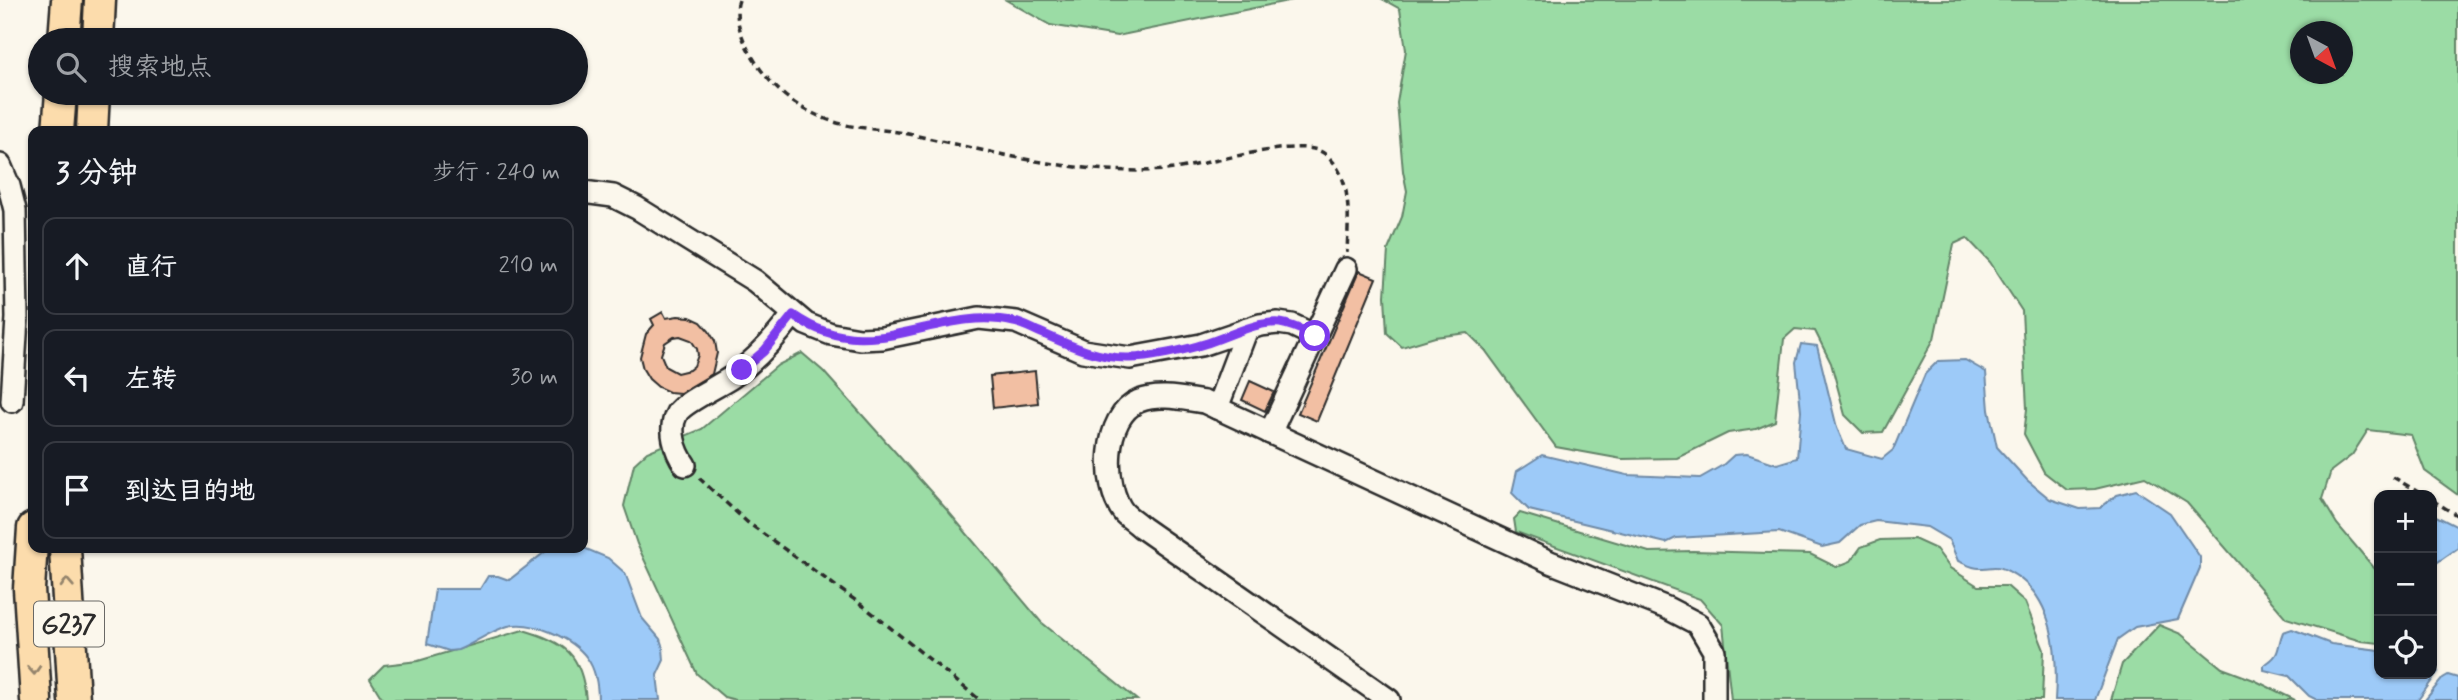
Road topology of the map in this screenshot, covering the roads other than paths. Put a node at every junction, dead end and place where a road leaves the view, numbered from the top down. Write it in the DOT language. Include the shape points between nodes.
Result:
graph roads {
  1 [pos="67,0"];
  2 [pos="100,0"];
  3 [pos="65,28"];
  4 [pos="99,28"];
  5 [pos="60,105"];
  6 [pos="93,105"];
  7 [pos="58,126"];
  8 [pos="92,126"];
  9 [pos="0,164"];
  10 [pos="588,193"];
  11 [pos="1346,269"];
  12 [pos="793,315"];
  13 [pos="1247,329"];
  14 [pos="1315,336"];
  15 [pos="6,400"];
  16 [pos="28,402"];
  17 [pos="1217,408"];
  18 [pos="1270,433"];
  19 [pos="685,465"];
  20 [pos="31,553"];
  21 [pos="65,553"];
  22 [pos="36,700"];
  23 [pos="74,700"];
  24 [pos="1389,700"];
  25 [pos="1714,700"];
  1 -- 3 [label="highway"];
  2 -- 4 [label="highway"];
  5 -- 7 [label="highway"];
  6 -- 8 [label="highway"];
  9 -- 15 [label="street" via="15,210 17,318"];
  10 -- 12 [label="street" via="638,208 755,281"];
  11 -- 14 [label="street"];
  12 -- 13 [label="street" via="831,334 860,339 979,318 1016,322 1083,351 1130,358 1201,345"];
  12 -- 19 [label="street" via="753,361 678,411 674,437"];
  13 -- 14 [label="street" via="1278,323"];
  13 -- 17 [label="street"];
  14 -- 18 [label="street"];
  15 -- 16 [label="street"];
  17 -- 18 [label="street"];
  17 -- 24 [label="street" via="1163,397 1138,402 1120,417 1108,456 1113,491 1124,512"];
  18 -- 25 [label="street" via="1550,562 1699,624 1714,652"];
  20 -- 22 [label="highway, G237, one-way"];
  23 -- 21 [label="highway, G237, one-way"];
}
